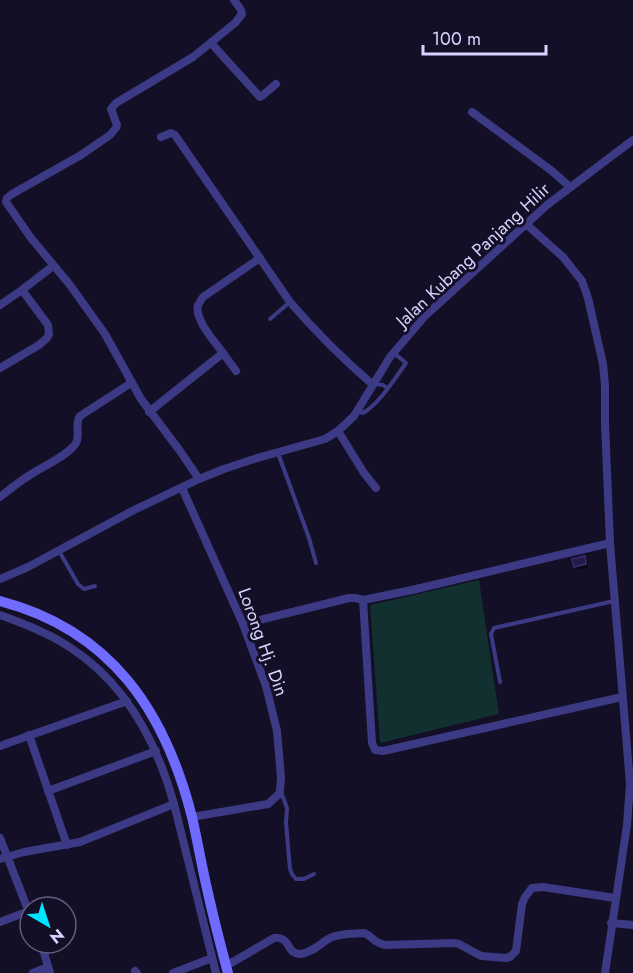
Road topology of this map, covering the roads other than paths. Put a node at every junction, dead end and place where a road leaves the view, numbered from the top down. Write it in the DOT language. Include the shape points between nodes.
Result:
graph roads {
  1 [pos="234,0"];
  2 [pos="211,43"];
  3 [pos="276,84"];
  4 [pos="472,112"];
  5 [pos="161,137"];
  6 [pos="633,141"];
  7 [pos="570,188"];
  8 [pos="526,224"];
  9 [pos="260,258"];
  10 [pos="53,266"];
  11 [pos="22,290"];
  12 [pos="290,302"];
  13 [pos="0,304"];
  14 [pos="270,319"];
  15 [pos="394,352"];
  16 [pos="223,353"];
  17 [pos="0,368"];
  18 [pos="236,371"];
  19 [pos="131,382"];
  20 [pos="372,384"];
  21 [pos="387,388"];
  22 [pos="356,411"];
  23 [pos="149,412"];
  24 [pos="338,432"];
  25 [pos="278,452"];
  26 [pos="200,479"];
  27 [pos="182,488"];
  28 [pos="376,488"];
  29 [pos="0,497"];
  30 [pos="610,543"];
  31 [pos="59,551"];
  32 [pos="316,563"];
  33 [pos="0,579"];
  34 [pos="95,586"];
  35 [pos="363,600"];
  36 [pos="0,601"];
  37 [pos="614,601"];
  38 [pos="0,615"];
  39 [pos="243,624"];
  40 [pos="500,682"];
  41 [pos="622,697"];
  42 [pos="127,701"];
  43 [pos="633,716"];
  44 [pos="624,717"];
  45 [pos="29,735"];
  46 [pos="0,746"];
  47 [pos="156,751"];
  48 [pos="48,791"];
  49 [pos="280,791"];
  50 [pos="174,804"];
  51 [pos="192,818"];
  52 [pos="630,825"];
  53 [pos="0,837"];
  54 [pos="68,845"];
  55 [pos="4,857"];
  56 [pos="314,874"];
  57 [pos="21,895"];
  58 [pos="615,898"];
  59 [pos="18,916"];
  60 [pos="0,922"];
  61 [pos="612,923"];
  62 [pos="633,925"];
  63 [pos="218,934"];
  64 [pos="207,937"];
  65 [pos="44,955"];
  66 [pos="212,958"];
  67 [pos="227,969"];
  68 [pos="49,970"];
  69 [pos="33,973"];
  70 [pos="173,973"];
  71 [pos="216,973"];
  72 [pos="604,973"];
  1 -- 2 [label="street" via="242,15"];
  2 -- 3 [label="street" via="260,97"];
  2 -- 10 [label="street" via="116,103 111,109 117,125 106,139 7,198 8,206"];
  4 -- 7 [label="street"];
  5 -- 9 [label="street" via="176,135"];
  6 -- 7 [label="street, Jalan Kubang Panjang Hilir"];
  7 -- 8 [label="street, Jalan Kubang Panjang Hilir"];
  8 -- 15 [label="street, Jalan Kubang Panjang Hilir" via="425,316"];
  8 -- 30 [label="street" via="564,257 582,281 588,298 605,385"];
  9 -- 12 [label="street"];
  9 -- 16 [label="street" via="198,304 201,322"];
  10 -- 11 [label="street"];
  10 -- 19 [label="street" via="105,334"];
  11 -- 13 [label="street"];
  11 -- 17 [label="street" via="48,325 49,334 39,345"];
  12 -- 14 [label="lane"];
  12 -- 20 [label="street"];
  15 -- 20 [label="street, Jalan Kubang Panjang Hilir"];
  15 -- 21 [label="lane" via="406,363"];
  16 -- 18 [label="street"];
  16 -- 23 [label="street"];
  19 -- 23 [label="street"];
  19 -- 29 [label="street" via="80,416 77,441 68,450"];
  20 -- 21 [label="lane"];
  20 -- 22 [label="street, Jalan Kubang Panjang Hilir"];
  21 -- 22 [label="lane" via="367,411"];
  22 -- 24 [label="street, Jalan Kubang Panjang Hilir"];
  23 -- 26 [label="street"];
  24 -- 25 [label="street, Jalan Kubang Panjang Hilir"];
  24 -- 28 [label="street"];
  25 -- 26 [label="street, Jalan Kubang Panjang Hilir"];
  25 -- 32 [label="lane"];
  26 -- 27 [label="street, Jalan Kubang Panjang Hilir"];
  27 -- 31 [label="street, Jalan Kubang Panjang Hilir"];
  27 -- 39 [label="street, Lorong Hj. Din"];
  30 -- 35 [label="street"];
  30 -- 37 [label="street"];
  31 -- 33 [label="street, Jalan Kubang Panjang Hilir"];
  31 -- 34 [label="lane" via="78,584 84,589"];
  35 -- 39 [label="street" via="349,598"];
  35 -- 41 [label="street" via="375,750 383,752"];
  36 -- 51 [label="main road" via="50,618 90,643 115,666 136,690 162,733"];
  37 -- 40 [label="lane" via="494,628 491,634"];
  37 -- 41 [label="street"];
  38 -- 42 [label="street" via="71,648 103,673"];
  39 -- 49 [label="street, Lorong Hj. Din" via="266,686 277,731"];
  41 -- 44 [label="street"];
  42 -- 45 [label="street"];
  42 -- 47 [label="street"];
  43 -- 44 [label="street"];
  44 -- 52 [label="street" via="630,769"];
  45 -- 46 [label="street"];
  45 -- 48 [label="street"];
  47 -- 48 [label="street"];
  47 -- 50 [label="street"];
  48 -- 54 [label="street"];
  49 -- 51 [label="street" via="268,804"];
  49 -- 56 [label="lane" via="288,807 292,874 296,879"];
  50 -- 54 [label="street"];
  50 -- 64 [label="street"];
  51 -- 63 [label="main road"];
  52 -- 58 [label="street"];
  53 -- 55 [label="street"];
  54 -- 55 [label="street"];
  55 -- 57 [label="street"];
  58 -- 61 [label="street"];
  58 -- 67 [label="street" via="532,888 522,904 516,951 506,958 481,956 453,943 378,944 364,933 333,937 298,954 284,939 274,938"];
  59 -- 60 [label="street"];
  61 -- 62 [label="street"];
  61 -- 72 [label="street"];
  63 -- 64 [label="street"];
  63 -- 67 [label="main road"];
  64 -- 66 [label="street"];
  65 -- 68 [label="street"];
  66 -- 70 [label="street"];
  66 -- 71 [label="street"];
  68 -- 69 [label="street"];
}
